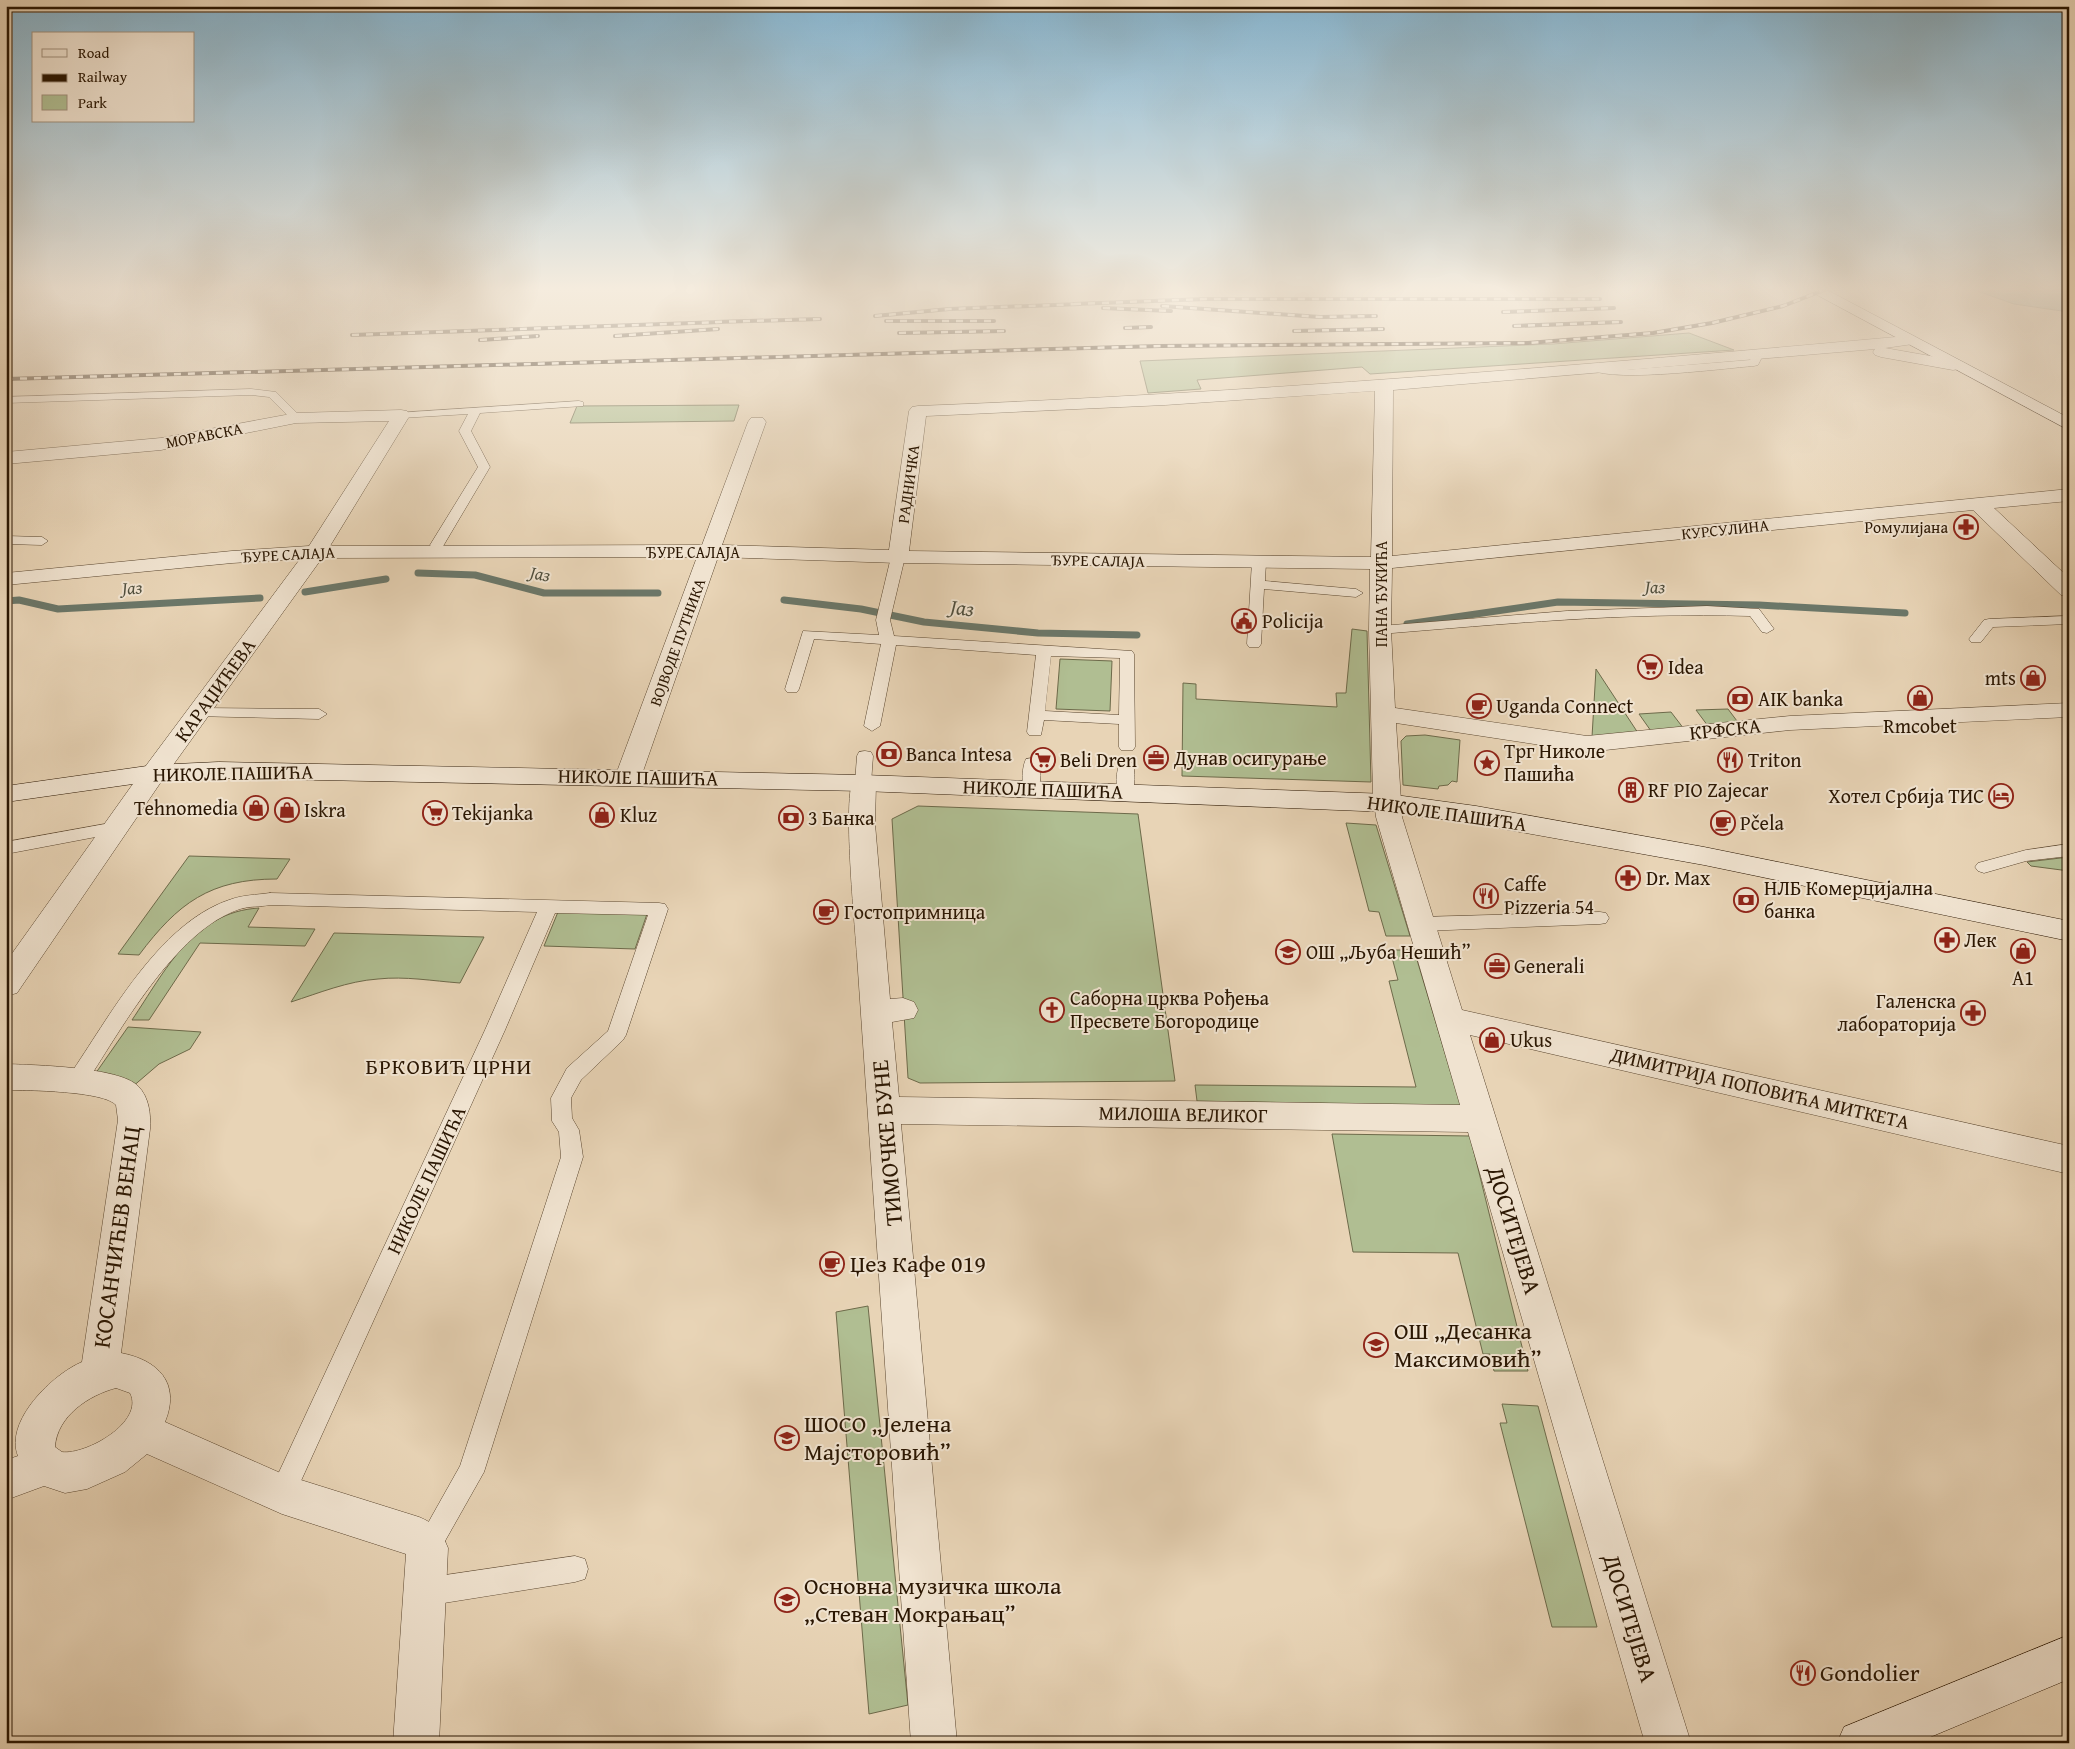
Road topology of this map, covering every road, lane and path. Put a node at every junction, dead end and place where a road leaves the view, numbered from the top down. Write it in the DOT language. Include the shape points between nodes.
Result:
graph roads {
  1 [pos="1549,372"];
  2 [pos="1966,372"];
  3 [pos="1384,385"];
  4 [pos="6,400"];
  5 [pos="578,404"];
  6 [pos="475,412"];
  7 [pos="401,415"];
  8 [pos="296,418"];
  9 [pos="757,422"];
  10 [pos="2069,425"];
  11 [pos="6,458"];
  12 [pos="2069,495"];
  13 [pos="1978,504"];
  14 [pos="6,540"];
  15 [pos="42,540"];
  16 [pos="437,545"];
  17 [pos="710,551"];
  18 [pos="316,552"];
  19 [pos="898,557"];
  20 [pos="1259,562"];
  21 [pos="1381,563"];
  22 [pos="6,579"];
  23 [pos="1258,584"];
  24 [pos="2069,590"];
  25 [pos="1356,593"];
  26 [pos="2069,620"];
  27 [pos="1767,629"];
  28 [pos="1380,630"];
  29 [pos="888,639"];
  30 [pos="1976,639"];
  31 [pos="1254,644"];
  32 [pos="1044,651"];
  33 [pos="792,689"];
  34 [pos="2069,710"];
  35 [pos="198,713"];
  36 [pos="319,714"];
  37 [pos="1383,714"];
  38 [pos="1037,715"];
  39 [pos="1127,720"];
  40 [pos="872,726"];
  41 [pos="1035,732"];
  42 [pos="1127,747"];
  43 [pos="864,770"];
  44 [pos="154,773"];
  45 [pos="628,777"];
  46 [pos="6,794"];
  47 [pos="1388,803"];
  48 [pos="116,828"];
  49 [pos="6,848"];
  50 [pos="2069,850"];
  51 [pos="1984,867"];
  52 [pos="548,906"];
  53 [pos="1600,918"];
  54 [pos="1422,924"];
  55 [pos="2069,931"];
  56 [pos="6,985"];
  57 [pos="1451,1018"];
  58 [pos="6,1077"];
  59 [pos="76,1082"];
  60 [pos="884,1110"];
  61 [pos="1481,1119"];
  62 [pos="2069,1160"];
  63 [pos="99,1374"];
  64 [pos="140,1431"];
  65 [pos="29,1462"];
  66 [pos="6,1480"];
  67 [pos="282,1494"];
  68 [pos="427,1548"];
  69 [pos="575,1569"];
  70 [pos="425,1592"];
  71 [pos="2069,1658"];
  72 [pos="416,1743"];
  73 [pos="934,1743"];
  74 [pos="1668,1743"];
  75 [pos="1860,1743"];
  1 -- 3 [label="street"];
  2 -- 10 [label="street"];
  3 -- 19 [label="street, РАДНИЧКА" via="1124,404 918,411"];
  3 -- 21 [label="street, ПАНА ЂУКИЋА"];
  4 -- 8 [label="lane" via="251,392 272,394"];
  5 -- 6 [label="lane"];
  6 -- 7 [label="lane"];
  6 -- 16 [label="lane" via="465,431 484,467"];
  7 -- 8 [label="street, МОРАВСКА"];
  7 -- 18 [label="street, КАРАЏИЋЕВА"];
  8 -- 11 [label="street, МОРАВСКА" via="160,444"];
  9 -- 17 [label="street, ВОЈВОДЕ ПУТНИКА"];
  12 -- 13 [label="street, КУРСУЛИНА"];
  13 -- 21 [label="street, КУРСУЛИНА"];
  13 -- 24 [label="street"];
  14 -- 15 [label="lane"];
  17 -- 18 [label="street, ЂУРЕ САЛАЈА"];
  17 -- 19 [label="street, ЂУРЕ САЛАЈА"];
  17 -- 45 [label="street, ВОЈВОДЕ ПУТНИКА"];
  18 -- 22 [label="street, ЂУРЕ САЛАЈА"];
  18 -- 35 [label="street, КАРАЏИЋЕВА"];
  19 -- 20 [label="street, ЂУРЕ САЛАЈА"];
  19 -- 29 [label="lane" via="883,620"];
  20 -- 21 [label="street, ЂУРЕ САЛАЈА"];
  20 -- 23 [label="lane"];
  21 -- 28 [label="street, ПАНА ЂУКИЋА"];
  23 -- 25 [label="lane"];
  23 -- 31 [label="lane"];
  26 -- 30 [label="lane" via="1989,624"];
  27 -- 28 [label="lane" via="1754,612 1709,610 1563,615"];
  28 -- 37 [label="street, ПАНА ЂУКИЋА"];
  29 -- 32 [label="lane"];
  29 -- 33 [label="lane" via="808,634"];
  29 -- 40 [label="lane"];
  32 -- 38 [label="lane"];
  32 -- 39 [label="lane" via="1127,654"];
  34 -- 37 [label="street, КРФСКА" via="1790,723 1587,744"];
  35 -- 36 [label="lane"];
  35 -- 44 [label="street, КАРАЏИЋЕВА"];
  37 -- 47 [label="street, ПАНА ЂУКИЋА"];
  38 -- 39 [label="lane"];
  38 -- 41 [label="lane"];
  39 -- 42 [label="lane"];
  43 -- 45 [label="street, НИКОЛЕ ПАШИЋА"];
  43 -- 47 [label="street, НИКОЛЕ ПАШИЋА" via="1126,779"];
  43 -- 60 [label="street, ТИМОЧКЕ БУНЕ" via="862,824 889,1011"];
  44 -- 45 [label="street, НИКОЛЕ ПАШИЋА" via="219,770"];
  44 -- 46 [label="street, НИКОЛЕ ПАШИЋА"];
  44 -- 48 [label="street, КАРАЏИЋЕВА"];
  47 -- 54 [label="street, ДОСИТЕЈЕВА" via="1389,817"];
  47 -- 55 [label="street, НИКОЛЕ ПАШИЋА" via="1476,815 1694,854"];
  48 -- 49 [label="lane"];
  48 -- 56 [label="street, КАРАЏИЋЕВА"];
  50 -- 51 [label="lane" via="2026,855"];
  52 -- 59 [label="lane" via="289,900 234,904 203,920 177,942 145,982"];
  52 -- 67 [label="lane, НИКОЛЕ ПАШИЋА" via="495,1030"];
  52 -- 68 [label="lane" via="659,909 616,1035 574,1074 562,1098 561,1114 568,1130 572,1157 472,1472"];
  53 -- 54 [label="lane"];
  54 -- 57 [label="street, ДОСИТЕЈЕВА"];
  57 -- 61 [label="street, ДОСИТЕЈЕВА"];
  57 -- 62 [label="street, ДИМИТРИЈА ПОПОВИЋА МИТКЕТА"];
  58 -- 59 [label="street"];
  59 -- 63 [label="street, КОСАНЧИЋЕВ ВЕНАЦ" via="124,1092 135,1119"];
  60 -- 61 [label="street, МИЛОША ВЕЛИКОГ"];
  60 -- 73 [label="street, ТИМОЧКЕ БУНЕ"];
  61 -- 74 [label="street, ДОСИТЕЈЕВА"];
  63 -- 64 [label="street" via="132,1371 144,1379 151,1390 152,1403"];
  63 -- 65 [label="street" via="80,1382 50,1408 39,1425"];
  64 -- 65 [label="street" via="128,1445 94,1468 74,1473 57,1472"];
  64 -- 67 [label="street"];
  65 -- 66 [label="street"];
  67 -- 68 [label="street" via="408,1533 419,1538"];
  68 -- 70 [label="street"];
  69 -- 70 [label="lane"];
  70 -- 72 [label="street"];
  71 -- 75 [label="street"];
}
